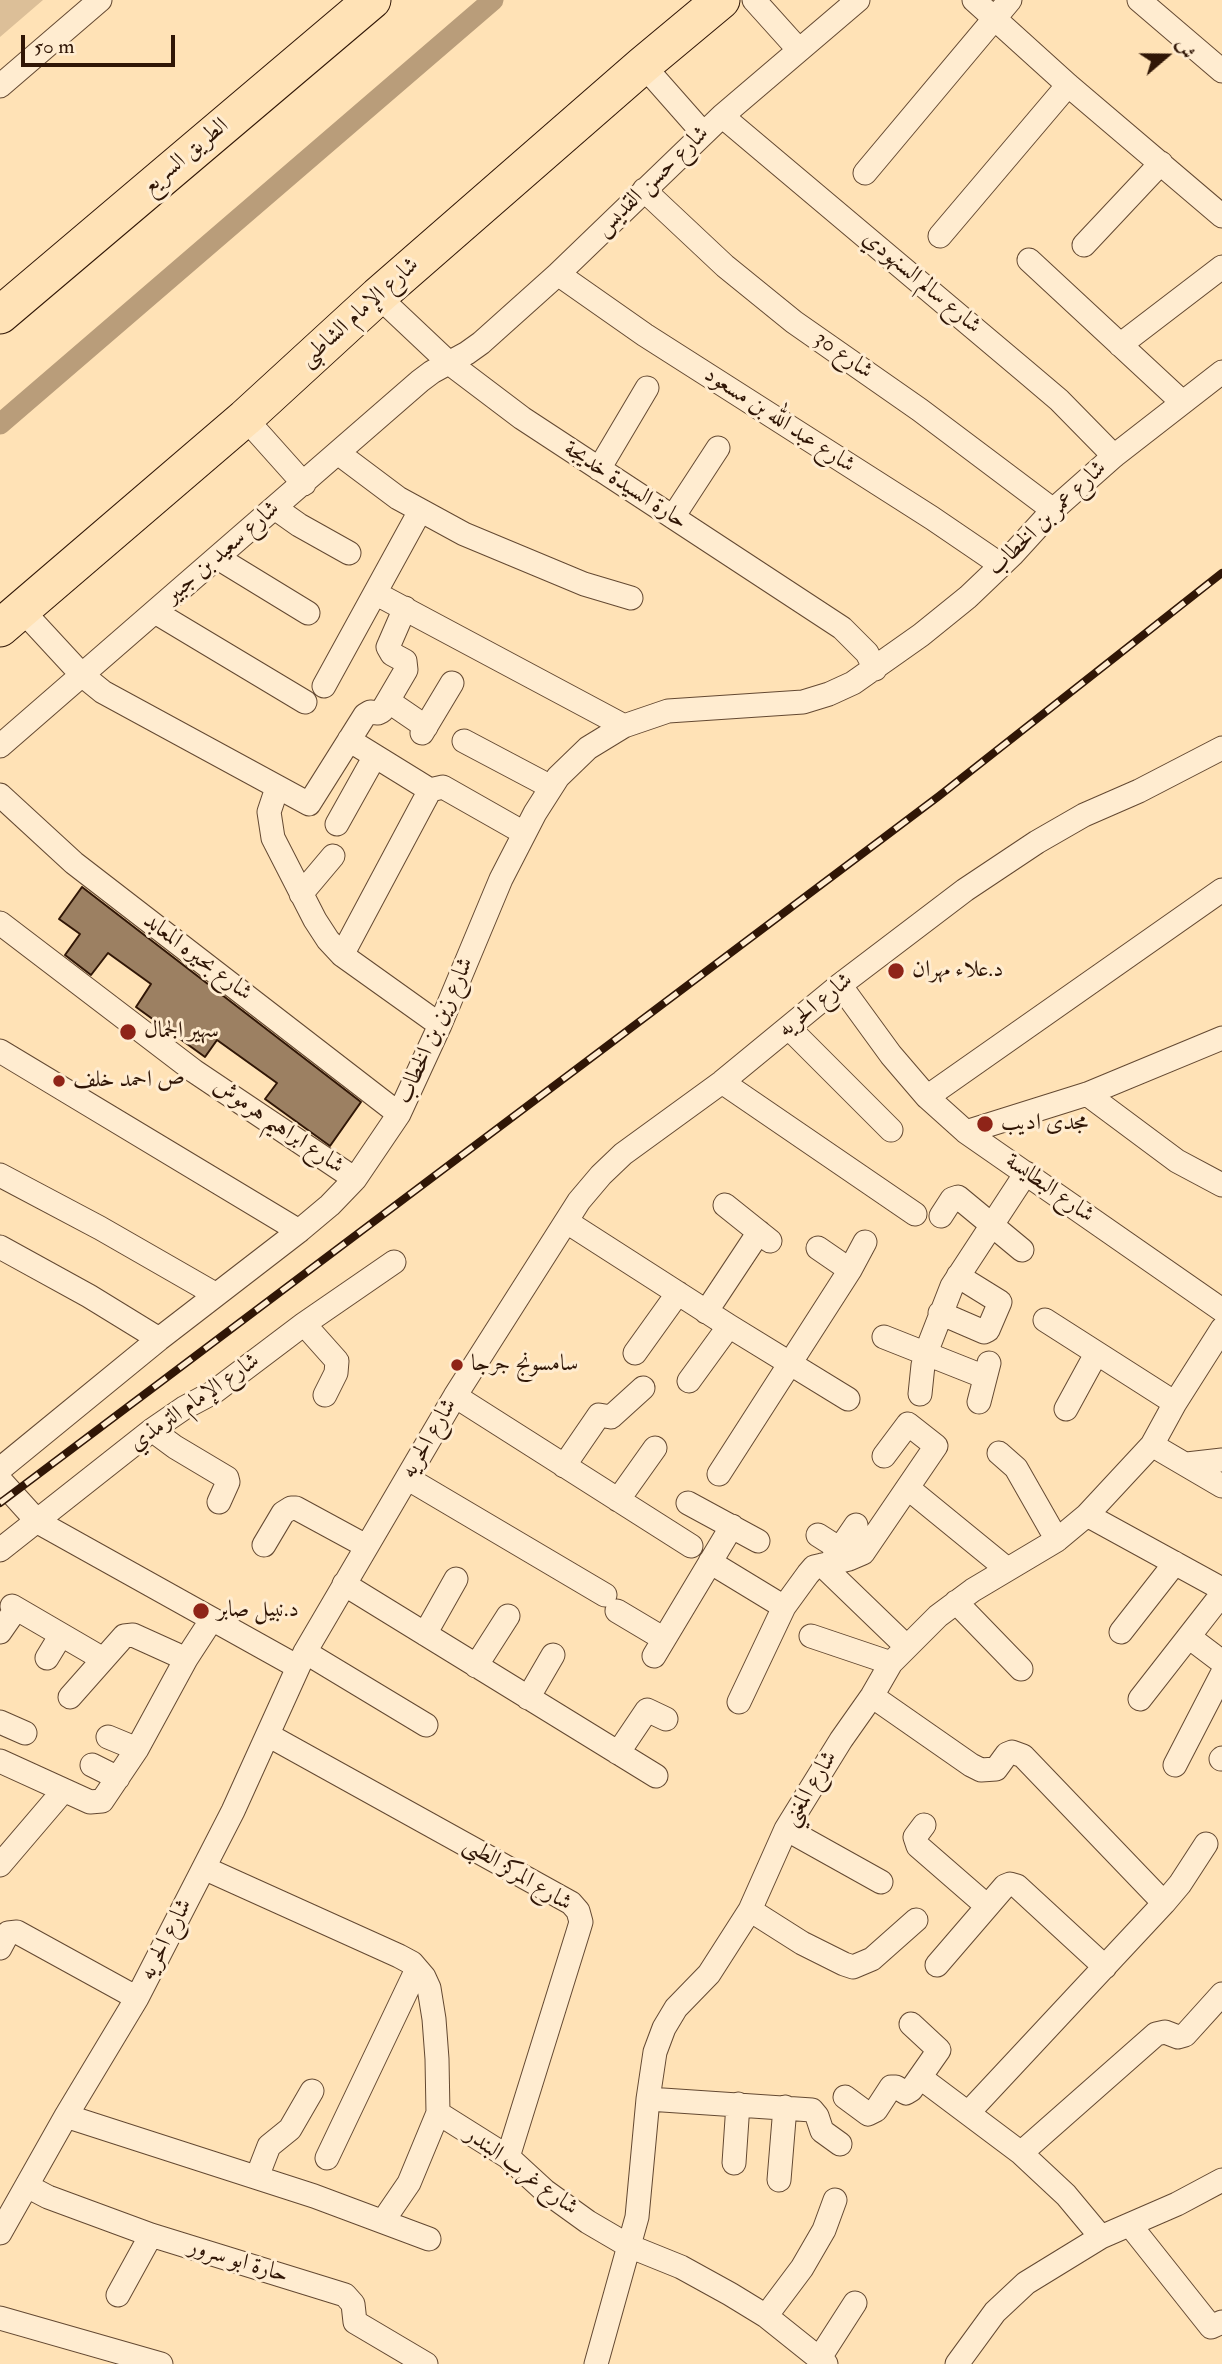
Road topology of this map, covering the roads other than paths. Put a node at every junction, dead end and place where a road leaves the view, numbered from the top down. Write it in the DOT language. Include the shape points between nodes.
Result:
graph roads {
  1 [pos="100,0"];
  2 [pos="372,0"];
  3 [pos="721,0"];
  4 [pos="754,0"];
  5 [pos="858,0"];
  6 [pos="974,0"];
  7 [pos="1010,0"];
  8 [pos="1139,0"];
  9 [pos="993,19"];
  10 [pos="799,50"];
  11 [pos="643,65"];
  12 [pos="1222,71"];
  13 [pos="1068,85"];
  14 [pos="0,86"];
  15 [pos="723,116"];
  16 [pos="703,134"];
  17 [pos="1161,163"];
  18 [pos="865,173"];
  19 [pos="644,190"];
  20 [pos="1222,216"];
  21 [pos="940,236"];
  22 [pos="1084,245"];
  23 [pos="1029,260"];
  24 [pos="1222,267"];
  25 [pos="558,275"];
  26 [pos="378,296"];
  27 [pos="0,315"];
  28 [pos="1120,345"];
  29 [pos="448,362"];
  30 [pos="1222,372"];
  31 [pos="647,388"];
  32 [pos="1182,402"];
  33 [pos="245,418"];
  34 [pos="718,448"];
  35 [pos="338,453"];
  36 [pos="1114,456"];
  37 [pos="599,469"];
  38 [pos="304,484"];
  39 [pos="275,508"];
  40 [pos="1053,510"];
  41 [pos="420,511"];
  42 [pos="673,517"];
  43 [pos="349,553"];
  44 [pos="219,558"];
  45 [pos="1001,565"];
  46 [pos="375,593"];
  47 [pos="631,598"];
  48 [pos="405,608"];
  49 [pos="155,612"];
  50 [pos="308,613"];
  51 [pos="10,618"];
  52 [pos="875,668"];
  53 [pos="82,675"];
  54 [pos="452,683"];
  55 [pos="324,685"];
  56 [pos="387,701"];
  57 [pos="305,702"];
  58 [pos="624,726"];
  59 [pos="349,740"];
  60 [pos="464,741"];
  61 [pos="0,746"];
  62 [pos="1222,748"];
  63 [pos="375,756"];
  64 [pos="551,787"];
  65 [pos="277,788"];
  66 [pos="430,790"];
  67 [pos="0,795"];
  68 [pos="337,824"];
  69 [pos="524,833"];
  70 [pos="333,856"];
  71 [pos="1222,890"];
  72 [pos="301,894"];
  73 [pos="0,923"];
  74 [pos="342,956"];
  75 [pos="840,985"];
  76 [pos="440,1026"];
  77 [pos="789,1028"];
  78 [pos="1222,1038"];
  79 [pos="0,1051"];
  80 [pos="722,1082"];
  81 [pos="1087,1094"];
  82 [pos="927,1097"];
  83 [pos="399,1114"];
  84 [pos="891,1130"];
  85 [pos="966,1132"];
  86 [pos="1026,1173"];
  87 [pos="0,1175"];
  88 [pos="355,1179"];
  89 [pos="1222,1185"];
  90 [pos="725,1205"];
  91 [pos="915,1214"];
  92 [pos="941,1216"];
  93 [pos="567,1222"];
  94 [pos="991,1224"];
  95 [pos="299,1231"];
  96 [pos="865,1242"];
  97 [pos="0,1247"];
  98 [pos="818,1248"];
  99 [pos="1022,1250"];
  100 [pos="394,1262"];
  101 [pos="850,1270"];
  102 [pos="958,1276"];
  103 [pos="678,1293"];
  104 [pos="215,1294"];
  105 [pos="1222,1310"];
  106 [pos="706,1312"];
  107 [pos="940,1313"];
  108 [pos="1045,1320"];
  109 [pos="304,1325"];
  110 [pos="729,1326"];
  111 [pos="1222,1329"];
  112 [pos="884,1337"];
  113 [pos="159,1339"];
  114 [pos="635,1353"];
  115 [pos="1096,1354"];
  116 [pos="926,1355"];
  117 [pos="788,1363"];
  118 [pos="688,1381"];
  119 [pos="643,1388"];
  120 [pos="920,1394"];
  121 [pos="325,1395"];
  122 [pos="455,1396"];
  123 [pos="848,1399"];
  124 [pos="979,1402"];
  125 [pos="1175,1403"];
  126 [pos="1066,1409"];
  127 [pos="152,1430"];
  128 [pos="1152,1445"];
  129 [pos="655,1448"];
  130 [pos="999,1452"];
  131 [pos="884,1456"];
  132 [pos="1222,1460"];
  133 [pos="1187,1464"];
  134 [pos="564,1466"];
  135 [pos="0,1469"];
  136 [pos="719,1474"];
  137 [pos="407,1478"];
  138 [pos="0,1480"];
  139 [pos="1222,1486"];
  140 [pos="909,1489"];
  141 [pos="618,1500"];
  142 [pos="219,1502"];
  143 [pos="688,1503"];
  144 [pos="1087,1515"];
  145 [pos="38,1522"];
  146 [pos="856,1525"];
  147 [pos="732,1526"];
  148 [pos="818,1535"];
  149 [pos="1057,1540"];
  150 [pos="758,1541"];
  151 [pos="264,1545"];
  152 [pos="366,1546"];
  153 [pos="691,1546"];
  154 [pos="0,1550"];
  155 [pos="831,1559"];
  156 [pos="710,1562"];
  157 [pos="1175,1563"];
  158 [pos="1007,1569"];
  159 [pos="456,1579"];
  160 [pos="344,1584"];
  161 [pos="1222,1592"];
  162 [pos="956,1602"];
  163 [pos="784,1607"];
  164 [pos="508,1616"];
  165 [pos="212,1619"];
  166 [pos="0,1632"];
  167 [pos="1121,1632"];
  168 [pos="425,1634"];
  169 [pos="61,1635"];
  170 [pos="811,1636"];
  171 [pos="1189,1637"];
  172 [pos="906,1646"];
  173 [pos="553,1655"];
  174 [pos="47,1658"];
  175 [pos="103,1659"];
  176 [pos="186,1659"];
  177 [pos="302,1660"];
  178 [pos="1222,1662"];
  179 [pos="891,1663"];
  180 [pos="476,1666"];
  181 [pos="1021,1669"];
  182 [pos="1222,1674"];
  183 [pos="872,1696"];
  184 [pos="70,1697"];
  185 [pos="528,1698"];
  186 [pos="1140,1699"];
  187 [pos="740,1702"];
  188 [pos="666,1720"];
  189 [pos="0,1723"];
  190 [pos="426,1724"];
  191 [pos="25,1733"];
  192 [pos="268,1735"];
  193 [pos="108,1737"];
  194 [pos="136,1749"];
  195 [pos="618,1753"];
  196 [pos="0,1762"];
  197 [pos="92,1765"];
  198 [pos="1175,1765"];
  199 [pos="656,1776"];
  200 [pos="118,1778"];
  201 [pos="64,1790"];
  202 [pos="924,1825"];
  203 [pos="786,1829"];
  204 [pos="1206,1844"];
  205 [pos="0,1865"];
  206 [pos="204,1868"];
  207 [pos="881,1882"];
  208 [pos="1164,1903"];
  209 [pos="987,1906"];
  210 [pos="750,1910"];
  211 [pos="916,1920"];
  212 [pos="0,1948"];
  213 [pos="937,1965"];
  214 [pos="1105,1967"];
  215 [pos="417,1969"];
  216 [pos="1222,1994"];
  217 [pos="137,1997"];
  218 [pos="911,2024"];
  219 [pos="921,2078"];
  220 [pos="312,2091"];
  221 [pos="845,2097"];
  222 [pos="648,2099"];
  223 [pos="738,2104"];
  224 [pos="785,2107"];
  225 [pos="438,2113"];
  226 [pos="968,2113"];
  227 [pos="65,2116"];
  228 [pos="840,2144"];
  229 [pos="1021,2153"];
  230 [pos="508,2157"];
  231 [pos="327,2158"];
  232 [pos="734,2163"];
  233 [pos="257,2177"];
  234 [pos="779,2180"];
  235 [pos="1222,2180"];
  236 [pos="14,2195"];
  237 [pos="835,2200"];
  238 [pos="383,2221"];
  239 [pos="1130,2225"];
  240 [pos="0,2233"];
  241 [pos="151,2235"];
  242 [pos="1101,2237"];
  243 [pos="429,2239"];
  244 [pos="629,2246"];
  245 [pos="118,2295"];
  246 [pos="855,2303"];
  247 [pos="765,2316"];
  248 [pos="0,2318"];
  249 [pos="1222,2322"];
  250 [pos="822,2361"];
  251 [pos="159,2364"];
  252 [pos="426,2364"];
  253 [pos="596,2364"];
  254 [pos="957,2364"];
  1 -- 14 [label="street"];
  2 -- 27 [label="main road, الطريق السريع"];
  3 -- 11 [label="main road, شارع الإمام الشاطبى"];
  4 -- 10 [label="street"];
  5 -- 10 [label="street, شارع حسن القديس"];
  6 -- 9 [label="street"];
  7 -- 9 [label="street"];
  8 -- 12 [label="street"];
  9 -- 13 [label="street"];
  9 -- 18 [label="street"];
  10 -- 15 [label="street, شارع حسن القديس"];
  11 -- 16 [label="street"];
  11 -- 26 [label="main road, شارع الإمام الشاطبى"];
  13 -- 17 [label="street"];
  13 -- 21 [label="street"];
  15 -- 16 [label="street, شارع حسن القديس"];
  15 -- 36 [label="street, شارع سالم السنهودي" via="1059,400"];
  16 -- 19 [label="street, شارع حسن القديس"];
  17 -- 20 [label="street"];
  17 -- 22 [label="street"];
  19 -- 25 [label="street, شارع حسن القديس"];
  19 -- 40 [label="street, شارع 30" via="725,266 794,322"];
  23 -- 28 [label="street"];
  24 -- 28 [label="street"];
  25 -- 29 [label="street, شارع حسن القديس" via="481,343"];
  25 -- 45 [label="street, شارع عبد الله بن مسعود"];
  26 -- 29 [label="street, حارة السيدة خديجة"];
  26 -- 33 [label="main road, شارع الإمام الشاطبى"];
  28 -- 32 [label="street"];
  29 -- 35 [label="street, شارع سعيد بن جبير"];
  29 -- 37 [label="street, حارة السيدة خديجة"];
  30 -- 32 [label="street, شارع عمر بن الخطاب"];
  31 -- 37 [label="street"];
  32 -- 36 [label="street, شارع عمر بن الخطاب"];
  33 -- 38 [label="street"];
  33 -- 51 [label="main road, شارع الإمام الشاطبى"];
  34 -- 42 [label="street"];
  35 -- 38 [label="street, شارع سعيد بن جبير"];
  35 -- 41 [label="street"];
  36 -- 40 [label="street, شارع عمر بن الخطاب"];
  37 -- 42 [label="street, حارة السيدة خديجة"];
  38 -- 39 [label="street, شارع سعيد بن جبير"];
  39 -- 43 [label="street"];
  39 -- 44 [label="street, شارع سعيد بن جبير"];
  40 -- 45 [label="street, شارع عمر بن الخطاب"];
  41 -- 46 [label="street"];
  41 -- 47 [label="street" via="524,561"];
  42 -- 52 [label="street, حارة السيدة خديجة" via="842,628"];
  44 -- 49 [label="street, شارع سعيد بن جبير"];
  44 -- 50 [label="street"];
  45 -- 52 [label="street, شارع عمر بن الخطاب"];
  46 -- 48 [label="street"];
  46 -- 55 [label="street"];
  48 -- 56 [label="street" via="388,646 407,667"];
  48 -- 58 [label="street"];
  49 -- 53 [label="street, شارع سعيد بن جبير"];
  49 -- 57 [label="street"];
  51 -- 53 [label="street"];
  52 -- 58 [label="street, شارع زين بن الخطاب" via="841,689 803,702 668,711"];
  53 -- 61 [label="street, شارع سعيد بن جبير"];
  53 -- 65 [label="street" via="103,692"];
  54 -- 56 [label="street" via="424,730"];
  56 -- 59 [label="street" via="380,712 365,715"];
  58 -- 64 [label="street, شارع زين بن الخطاب" via="588,748"];
  59 -- 63 [label="street"];
  59 -- 65 [label="street" via="309,804"];
  60 -- 64 [label="street"];
  62 -- 75 [label="street, شارع الحريه" via="1037,842"];
  63 -- 66 [label="street"];
  63 -- 68 [label="street"];
  64 -- 69 [label="street, شارع زين بن الخطاب"];
  65 -- 72 [label="street" via="270,825"];
  66 -- 69 [label="street" via="443,787"];
  66 -- 74 [label="street"];
  67 -- 83 [label="street, شارع بحيره المعابد" via="85,871"];
  69 -- 76 [label="street, شارع زين بن الخطاب"];
  70 -- 72 [label="street"];
  71 -- 82 [label="street"];
  72 -- 74 [label="street"];
  73 -- 88 [label="street, شارع ابراهيم هرموش" via="194,1071"];
  74 -- 76 [label="street"];
  75 -- 77 [label="street, شارع الحريه"];
  75 -- 82 [label="street, شارع البطايسة"];
  76 -- 83 [label="street, شارع زين بن الخطاب"];
  77 -- 80 [label="street, شارع الحريه"];
  77 -- 84 [label="street"];
  78 -- 81 [label="street"];
  79 -- 95 [label="street"];
  80 -- 91 [label="street"];
  80 -- 93 [label="street, شارع الحريه" via="608,1168"];
  81 -- 85 [label="street"];
  81 -- 89 [label="street" via="1177,1161"];
  82 -- 85 [label="street, شارع البطايسة"];
  83 -- 88 [label="street, شارع زين بن الخطاب"];
  85 -- 86 [label="street, شارع البطايسة"];
  86 -- 94 [label="street"];
  86 -- 105 [label="street, شارع البطايسة"];
  87 -- 104 [label="street"];
  88 -- 95 [label="street, شارع زين بن الخطاب"];
  90 -- 106 [label="street" via="764,1237"];
  92 -- 94 [label="street" via="958,1197"];
  93 -- 103 [label="street"];
  93 -- 122 [label="street, شارع الحريه"];
  94 -- 99 [label="street"];
  94 -- 102 [label="street"];
  95 -- 104 [label="street, شارع زين بن الخطاب"];
  96 -- 101 [label="street"];
  97 -- 113 [label="street"];
  98 -- 101 [label="street"];
  100 -- 109 [label="street, شارع الإمام الترمذي"];
  101 -- 117 [label="street"];
  102 -- 107 [label="street"];
  102 -- 107 [label="street" via="1000,1301 988,1330"];
  103 -- 106 [label="street"];
  103 -- 114 [label="street"];
  104 -- 113 [label="street, شارع زين بن الخطاب"];
  106 -- 110 [label="street"];
  107 -- 116 [label="street"];
  108 -- 115 [label="street"];
  109 -- 121 [label="street" via="337,1361 337,1373"];
  109 -- 127 [label="street, شارع الإمام الترمذي" via="214,1392"];
  110 -- 117 [label="street"];
  110 -- 118 [label="street"];
  111 -- 125 [label="street, شارع المغني"];
  112 -- 116 [label="street"];
  113 -- 135 [label="street, شارع زين بن الخطاب"];
  115 -- 125 [label="street"];
  115 -- 126 [label="street"];
  116 -- 120 [label="street"];
  116 -- 124 [label="street" via="987,1370"];
  117 -- 123 [label="street"];
  117 -- 136 [label="street"];
  119 -- 134 [label="street" via="613,1415 599,1415"];
  122 -- 134 [label="street"];
  122 -- 137 [label="street, شارع الحريه"];
  125 -- 128 [label="street, شارع المغني"];
  127 -- 142 [label="street" via="227,1478"];
  127 -- 145 [label="street, شارع الإمام الترمذي"];
  128 -- 133 [label="street"];
  128 -- 144 [label="street, شارع المغني"];
  129 -- 141 [label="street"];
  130 -- 149 [label="street" via="1019,1473"];
  131 -- 140 [label="street" via="908,1424 936,1446"];
  132 -- 133 [label="street"];
  133 -- 139 [label="street"];
  134 -- 141 [label="street"];
  137 -- 152 [label="street, شارع الحريه"];
  137 -- 156 [label="street" via="611,1603 659,1647"];
  138 -- 145 [label="street"];
  140 -- 155 [label="street" via="863,1553"];
  140 -- 158 [label="street"];
  141 -- 153 [label="street"];
  143 -- 147 [label="street"];
  144 -- 149 [label="street, شارع المغني"];
  144 -- 157 [label="street"];
  145 -- 154 [label="street, شارع الإمام الترمذي"];
  145 -- 165 [label="street"];
  146 -- 155 [label="street"];
  147 -- 150 [label="street"];
  147 -- 156 [label="street"];
  148 -- 155 [label="street"];
  149 -- 158 [label="street, شارع المغني"];
  151 -- 152 [label="street" via="284,1513 296,1508"];
  152 -- 160 [label="street, شارع الحريه"];
  155 -- 163 [label="street" via="814,1567"];
  155 -- 172 [label="street"];
  156 -- 163 [label="street"];
  157 -- 161 [label="street"];
  157 -- 167 [label="street"];
  158 -- 162 [label="street, شارع المغني"];
  159 -- 168 [label="street"];
  160 -- 168 [label="street"];
  160 -- 177 [label="street, شارع الحريه"];
  161 -- 171 [label="street"];
  162 -- 172 [label="street, شارع المغني"];
  162 -- 181 [label="street"];
  163 -- 187 [label="street"];
  164 -- 180 [label="street"];
  165 -- 176 [label="street"];
  165 -- 177 [label="street"];
  166 -- 169 [label="street" via="14,1608"];
  168 -- 180 [label="street"];
  169 -- 174 [label="street"];
  169 -- 175 [label="street"];
  170 -- 179 [label="street"];
  171 -- 178 [label="street"];
  171 -- 186 [label="street"];
  172 -- 179 [label="street, شارع المغني"];
  173 -- 185 [label="street"];
  175 -- 176 [label="street" via="128,1634"];
  175 -- 184 [label="street"];
  176 -- 194 [label="street"];
  177 -- 190 [label="street"];
  177 -- 192 [label="street, شارع الحريه"];
  179 -- 183 [label="street, شارع المغني"];
  180 -- 185 [label="street"];
  182 -- 198 [label="street"];
  183 -- 203 [label="street, شارع المغني"];
  183 -- 208 [label="street" via="981,1770 996,1769 1012,1752 1023,1756"];
  185 -- 195 [label="street"];
  188 -- 195 [label="street" via="647,1710"];
  189 -- 191 [label="street"];
  192 -- 206 [label="street, شارع الحريه"];
  192 -- 230 [label="street, شارع المركز الطبى" via="571,1903 578,1911 581,1922"];
  193 -- 194 [label="street"];
  194 -- 200 [label="street"];
  195 -- 199 [label="street"];
  196 -- 201 [label="street"];
  197 -- 200 [label="street"];
  200 -- 201 [label="street" via="99,1803"];
  201 -- 205 [label="street"];
  202 -- 209 [label="street" via="915,1842 944,1855"];
  203 -- 207 [label="street"];
  203 -- 210 [label="street, شارع المغني"];
  204 -- 208 [label="street"];
  206 -- 215 [label="street" via="399,1955"];
  206 -- 217 [label="street, شارع الحريه"];
  208 -- 214 [label="street"];
  209 -- 213 [label="street"];
  209 -- 214 [label="street" via="1016,1876 1017,1886"];
  210 -- 211 [label="street" via="802,1943 853,1967 872,1959"];
  210 -- 222 [label="street, شارع المغني" via="709,1974 676,2008 664,2028 655,2052"];
  212 -- 217 [label="street" via="8,1933 17,1932"];
  214 -- 226 [label="street"];
  215 -- 225 [label="street" via="429,1988 434,2019"];
  215 -- 231 [label="street"];
  216 -- 229 [label="street" via="1185,2035 1156,2034"];
  217 -- 227 [label="street, شارع الحريه"];
  218 -- 219 [label="street" via="939,2050"];
  219 -- 221 [label="street" via="908,2093 891,2087 868,2114"];
  219 -- 226 [label="street"];
  220 -- 233 [label="street" via="286,2133 269,2146"];
  222 -- 223 [label="street"];
  222 -- 244 [label="street, شارع المغني" via="637,2217"];
  223 -- 224 [label="street"];
  223 -- 232 [label="street"];
  224 -- 228 [label="street" via="811,2110 822,2131"];
  224 -- 234 [label="street"];
  225 -- 230 [label="street, شارع غرب البندر"];
  225 -- 238 [label="street" via="409,2183"];
  226 -- 229 [label="street"];
  227 -- 233 [label="street"];
  227 -- 236 [label="street, شارع الحريه"];
  229 -- 242 [label="street" via="1066,2194"];
  230 -- 244 [label="street, شارع غرب البندر" via="545,2191"];
  233 -- 238 [label="street"];
  235 -- 239 [label="street"];
  236 -- 240 [label="street, شارع الحريه"];
  236 -- 241 [label="street, حارة ابو سرور" via="48,2197"];
  237 -- 247 [label="street" via="803,2268"];
  238 -- 243 [label="street"];
  239 -- 242 [label="street"];
  239 -- 249 [label="street" via="1211,2327"];
  241 -- 245 [label="street"];
  241 -- 252 [label="street, حارة ابو سرور" via="345,2295 355,2322"];
  242 -- 254 [label="street" via="1026,2283 995,2312"];
  244 -- 247 [label="street, شارع غرب البندر" via="681,2267"];
  244 -- 253 [label="street, شارع المغني"];
  246 -- 250 [label="street"];
  247 -- 250 [label="street, شارع غرب البندر"];
  248 -- 251 [label="street"];
}
